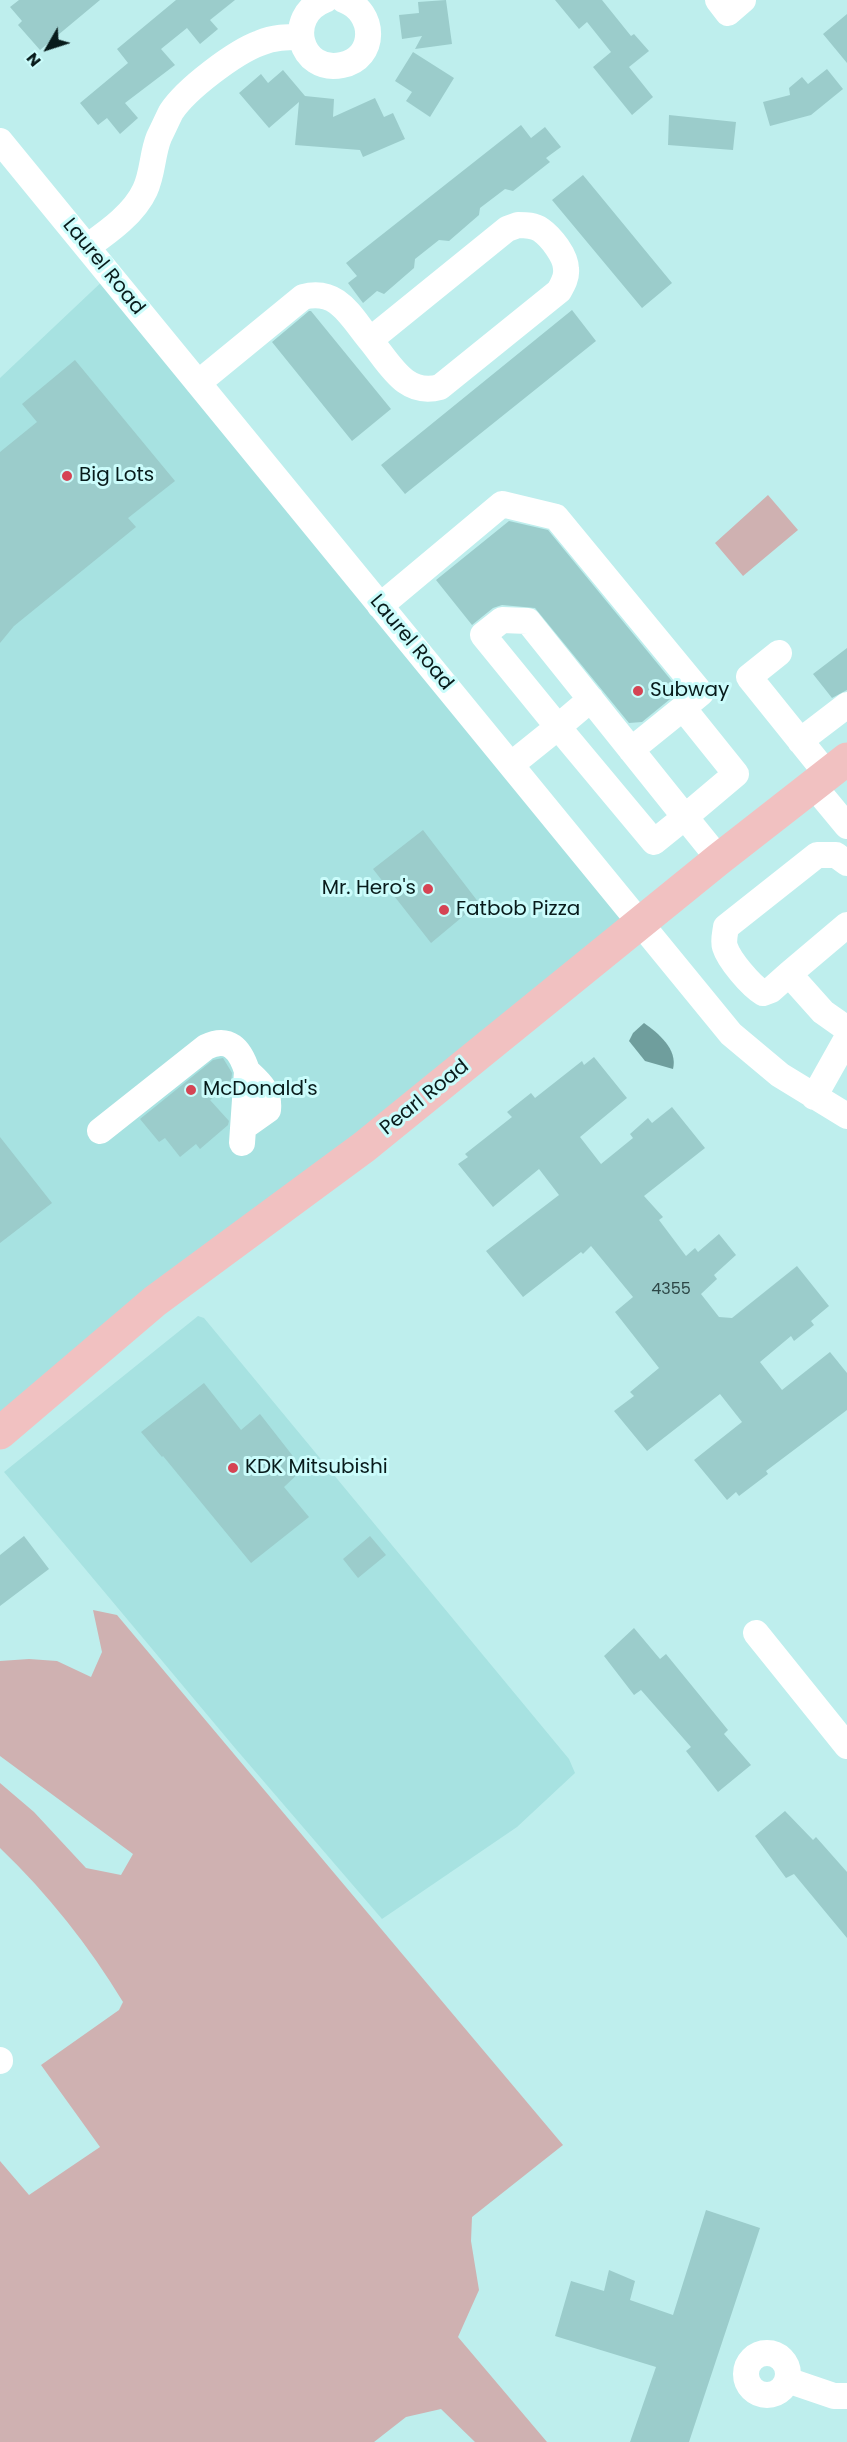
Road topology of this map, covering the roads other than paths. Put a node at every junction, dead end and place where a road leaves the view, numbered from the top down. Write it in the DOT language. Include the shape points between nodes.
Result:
graph roads {
  1 [pos="325,0"];
  2 [pos="344,0"];
  3 [pos="301,38"];
  4 [pos="0,141"];
  5 [pos="87,247"];
  6 [pos="370,340"];
  7 [pos="198,383"];
  8 [pos="380,606"];
  9 [pos="779,653"];
  10 [pos="591,699"];
  11 [pos="847,705"];
  12 [pos="683,708"];
  13 [pos="558,727"];
  14 [pos="800,741"];
  15 [pos="632,750"];
  16 [pos="512,764"];
  17 [pos="829,773"];
  18 [pos="685,817"];
  19 [pos="847,826"];
  20 [pos="719,859"];
  21 [pos="847,863"];
  22 [pos="639,924"];
  23 [pos="847,925"];
  24 [pos="789,974"];
  25 [pos="847,1029"];
  26 [pos="847,1038"];
  27 [pos="814,1097"];
  28 [pos="847,1116"];
  29 [pos="100,1131"];
  30 [pos="243,1135"];
  31 [pos="0,1433"];
  32 [pos="756,1633"];
  33 [pos="847,1746"];
  34 [pos="788,2380"];
  35 [pos="847,2396"];
  1 -- 3 [label="street" via="309,9"];
  2 -- 3 [label="street" via="362,13 368,33 366,44 353,61 331,66 320,63 304,48"];
  3 -- 5 [label="street" via="281,37 240,52 186,93 158,139 145,191 112,229"];
  4 -- 5 [label="street, Laurel Road"];
  5 -- 7 [label="street, Laurel Road"];
  6 -- 6 [label="street" via="406,383 417,389 440,387 559,291 565,281 563,257 542,231 531,225 507,229"];
  6 -- 7 [label="street" via="338,302 315,294 303,297"];
  7 -- 8 [label="street, Laurel Road"];
  8 -- 12 [label="street" via="502,504 556,517 701,693"];
  8 -- 16 [label="street, Laurel Road"];
  9 -- 14 [label="street" via="749,677"];
  10 -- 13 [label="street"];
  10 -- 13 [label="street" via="528,621 502,620 483,635"];
  10 -- 15 [label="street"];
  11 -- 14 [label="street"];
  12 -- 15 [label="street"];
  12 -- 18 [label="street" via="736,774"];
  13 -- 16 [label="street"];
  13 -- 18 [label="street" via="654,842"];
  14 -- 17 [label="street"];
  15 -- 18 [label="street"];
  16 -- 22 [label="street, Laurel Road"];
  17 -- 19 [label="street"];
  17 -- 20 [label="main road, Pearl Road"];
  18 -- 20 [label="street"];
  20 -- 22 [label="main road, Pearl Road"];
  21 -- 24 [label="street" via="836,855 817,855 726,927 724,944 728,955 756,989 763,993 771,990"];
  22 -- 27 [label="street, Laurel Road" via="731,1034 780,1075"];
  22 -- 31 [label="main road, Pearl Road" via="364,1147 155,1301"];
  23 -- 24 [label="street"];
  24 -- 25 [label="street" via="823,1012"];
  26 -- 27 [label="street"];
  27 -- 28 [label="street, Laurel Road"];
  29 -- 30 [label="street" via="218,1041 235,1049 247,1071"];
  32 -- 33 [label="street"];
  34 -- 35 [label="street" via="834,2396"];
}
